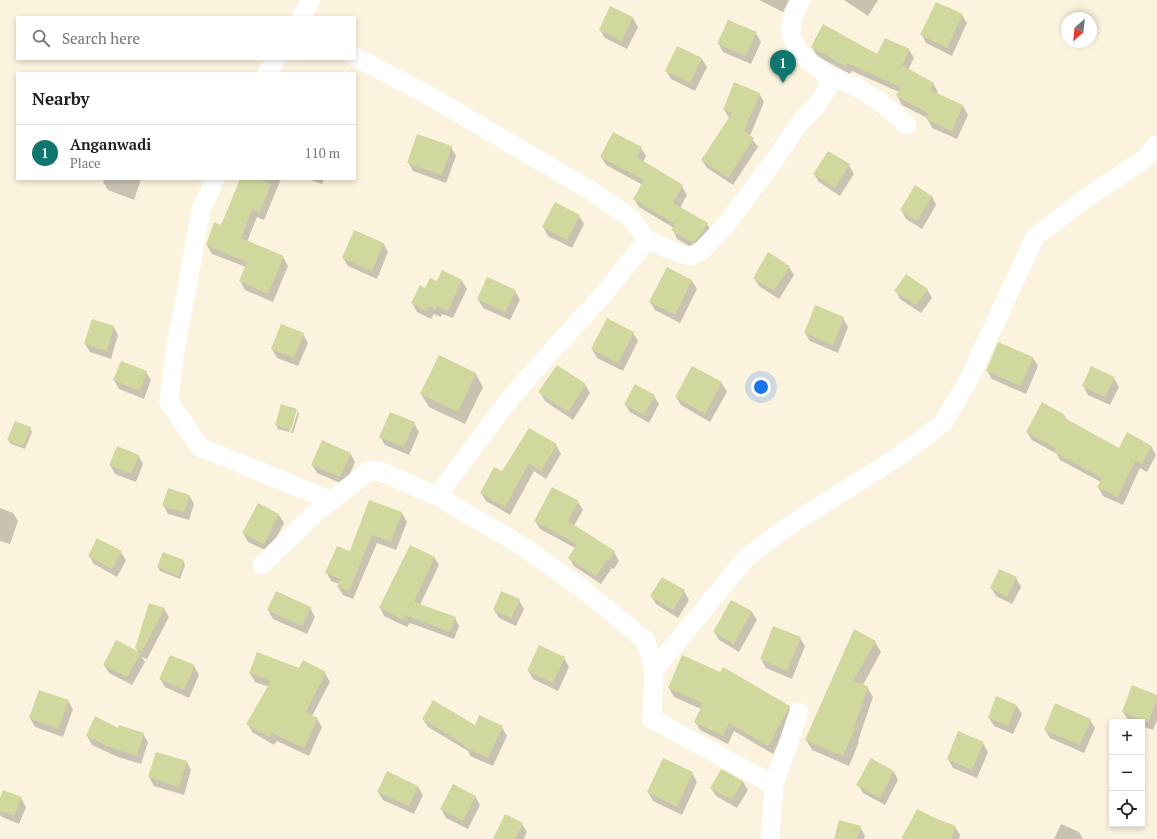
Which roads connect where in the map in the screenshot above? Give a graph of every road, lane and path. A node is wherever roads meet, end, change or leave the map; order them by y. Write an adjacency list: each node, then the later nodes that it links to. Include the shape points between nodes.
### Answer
1 (311, 0): 3 (street)
2 (801, 0): 7 (street, via 790,27 796,49)
3 (303, 16)
4 (356, 58): 11 (street, via 421,91 588,189 631,218)
5 (275, 60): 6 (street)
6 (268, 72)
7 (828, 76): 8 (street, via 853,85); 11 (street, via 827,89 817,105 801,121 725,226 702,250 692,256 681,254)
8 (907, 125)
9 (1157, 146): 15 (street, via 1143,160 1083,200 1035,237 968,381 943,423 898,457 787,527 746,558)
10 (215, 180): 13 (street, via 201,210 174,357 169,402 200,447)
11 (647, 240): 12 (street, via 603,295 505,405)
12 (437, 496): 13 (street, via 380,471 369,471); 15 (street, via 524,547 580,587 646,641)
13 (332, 502): 14 (street, via 314,514)
14 (262, 565)
15 (654, 670): 17 (street, via 652,719)
16 (799, 712): 17 (street)
17 (774, 785): 18 (street)
18 (770, 839)

